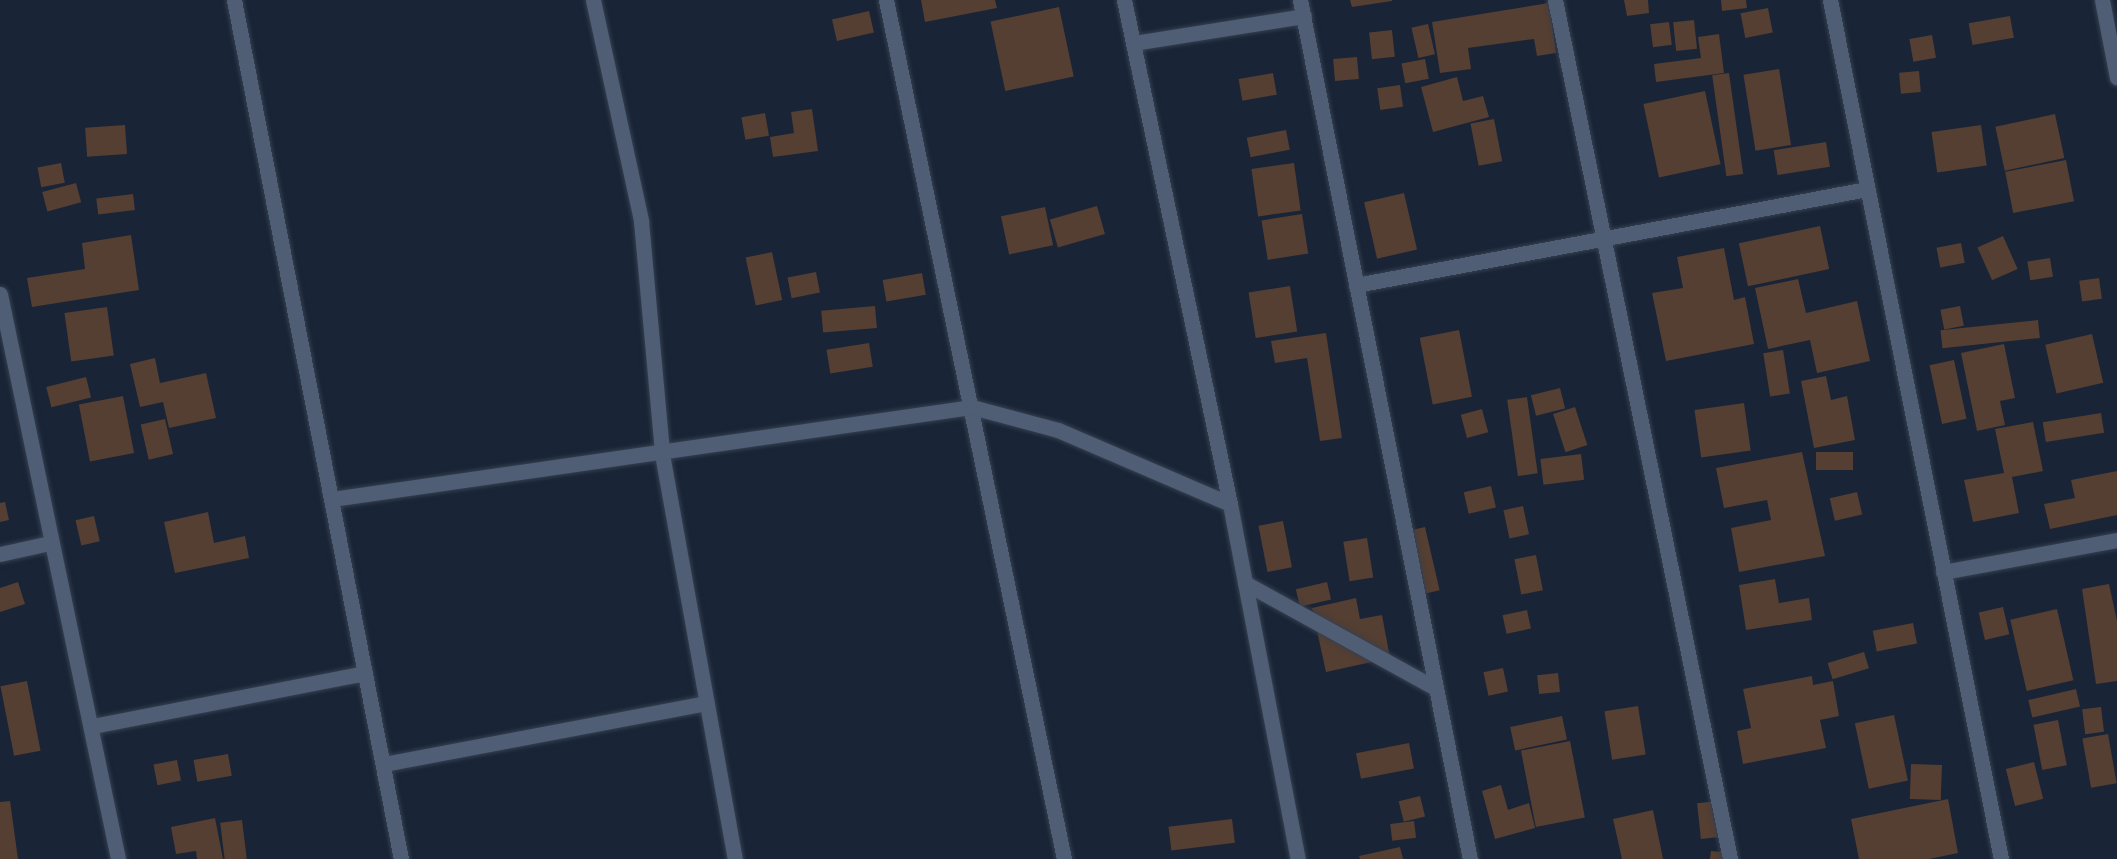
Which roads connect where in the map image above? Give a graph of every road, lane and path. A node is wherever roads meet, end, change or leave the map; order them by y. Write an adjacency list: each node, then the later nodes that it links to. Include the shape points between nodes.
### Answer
1 (234, 0): 18 (street)
2 (593, 0): 17 (street, via 641,221)
3 (886, 0): 16 (street)
4 (1124, 0): 10 (street)
5 (1300, 0): 9 (street)
6 (1555, 0): 13 (street)
7 (1830, 0): 12 (street)
8 (2102, 0): 11 (street)
9 (1304, 16): 10 (street); 14 (street)
10 (1134, 44): 19 (street)
11 (2117, 78)
12 (1868, 189): 13 (street); 23 (street)
13 (1604, 238): 14 (street); 36 (street)
14 (1356, 285): 26 (street)
15 (0, 294): 21 (street)
16 (972, 407): 17 (street); 19 (street, via 1058,430); 33 (street)
17 (662, 454): 18 (street); 27 (street)
18 (332, 499): 25 (street)
19 (1230, 504): 24 (street)
20 (2117, 540): 23 (street)
21 (50, 543): 22 (street); 28 (street)
22 (0, 554)
23 (1944, 572): 37 (street)
24 (1245, 583): 26 (street); 34 (street)
25 (366, 673): 28 (street); 29 (street)
26 (1436, 688): 35 (street)
27 (706, 703): 29 (street); 32 (street)
28 (93, 726): 30 (street)
29 (384, 764): 31 (street)
30 (118, 859)
31 (401, 859)
32 (735, 859)
33 (1064, 859)
34 (1298, 859)
35 (1470, 859)
36 (1730, 859)
37 (2001, 859)

